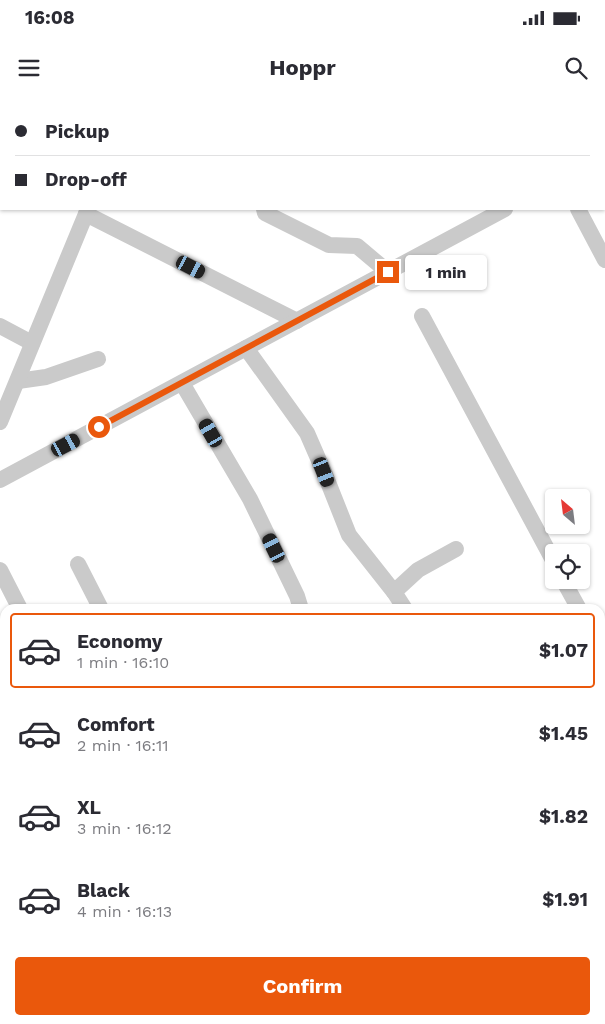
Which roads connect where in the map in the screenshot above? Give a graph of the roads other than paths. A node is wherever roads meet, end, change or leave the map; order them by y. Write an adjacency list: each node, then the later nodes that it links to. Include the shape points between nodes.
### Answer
1 (264, 210): 6 (street, via 329,245 357,246)
2 (503, 210): 6 (street)
3 (579, 210): 5 (street)
4 (87, 211): 8 (street); 10 (street)
5 (605, 260)
6 (388, 272): 8 (street)
7 (422, 316): 17 (street)
8 (297, 321): 11 (street)
9 (0, 326): 10 (street)
10 (32, 343): 13 (street)
11 (246, 348): 14 (street); 22 (street, via 307,434 349,535)
12 (98, 359): 13 (street, via 46,377)
13 (18, 381): 15 (street)
14 (182, 383): 16 (street); 25 (street, via 250,499)
15 (0, 422)
16 (0, 480)
17 (545, 545)
18 (456, 549): 22 (street, via 418,570)
19 (78, 564): 24 (street)
20 (0, 570): 23 (street)
21 (569, 589): 27 (street)
22 (394, 592): 26 (street)
23 (17, 604)
24 (98, 604)
25 (299, 604)
26 (402, 604)
27 (576, 604)

